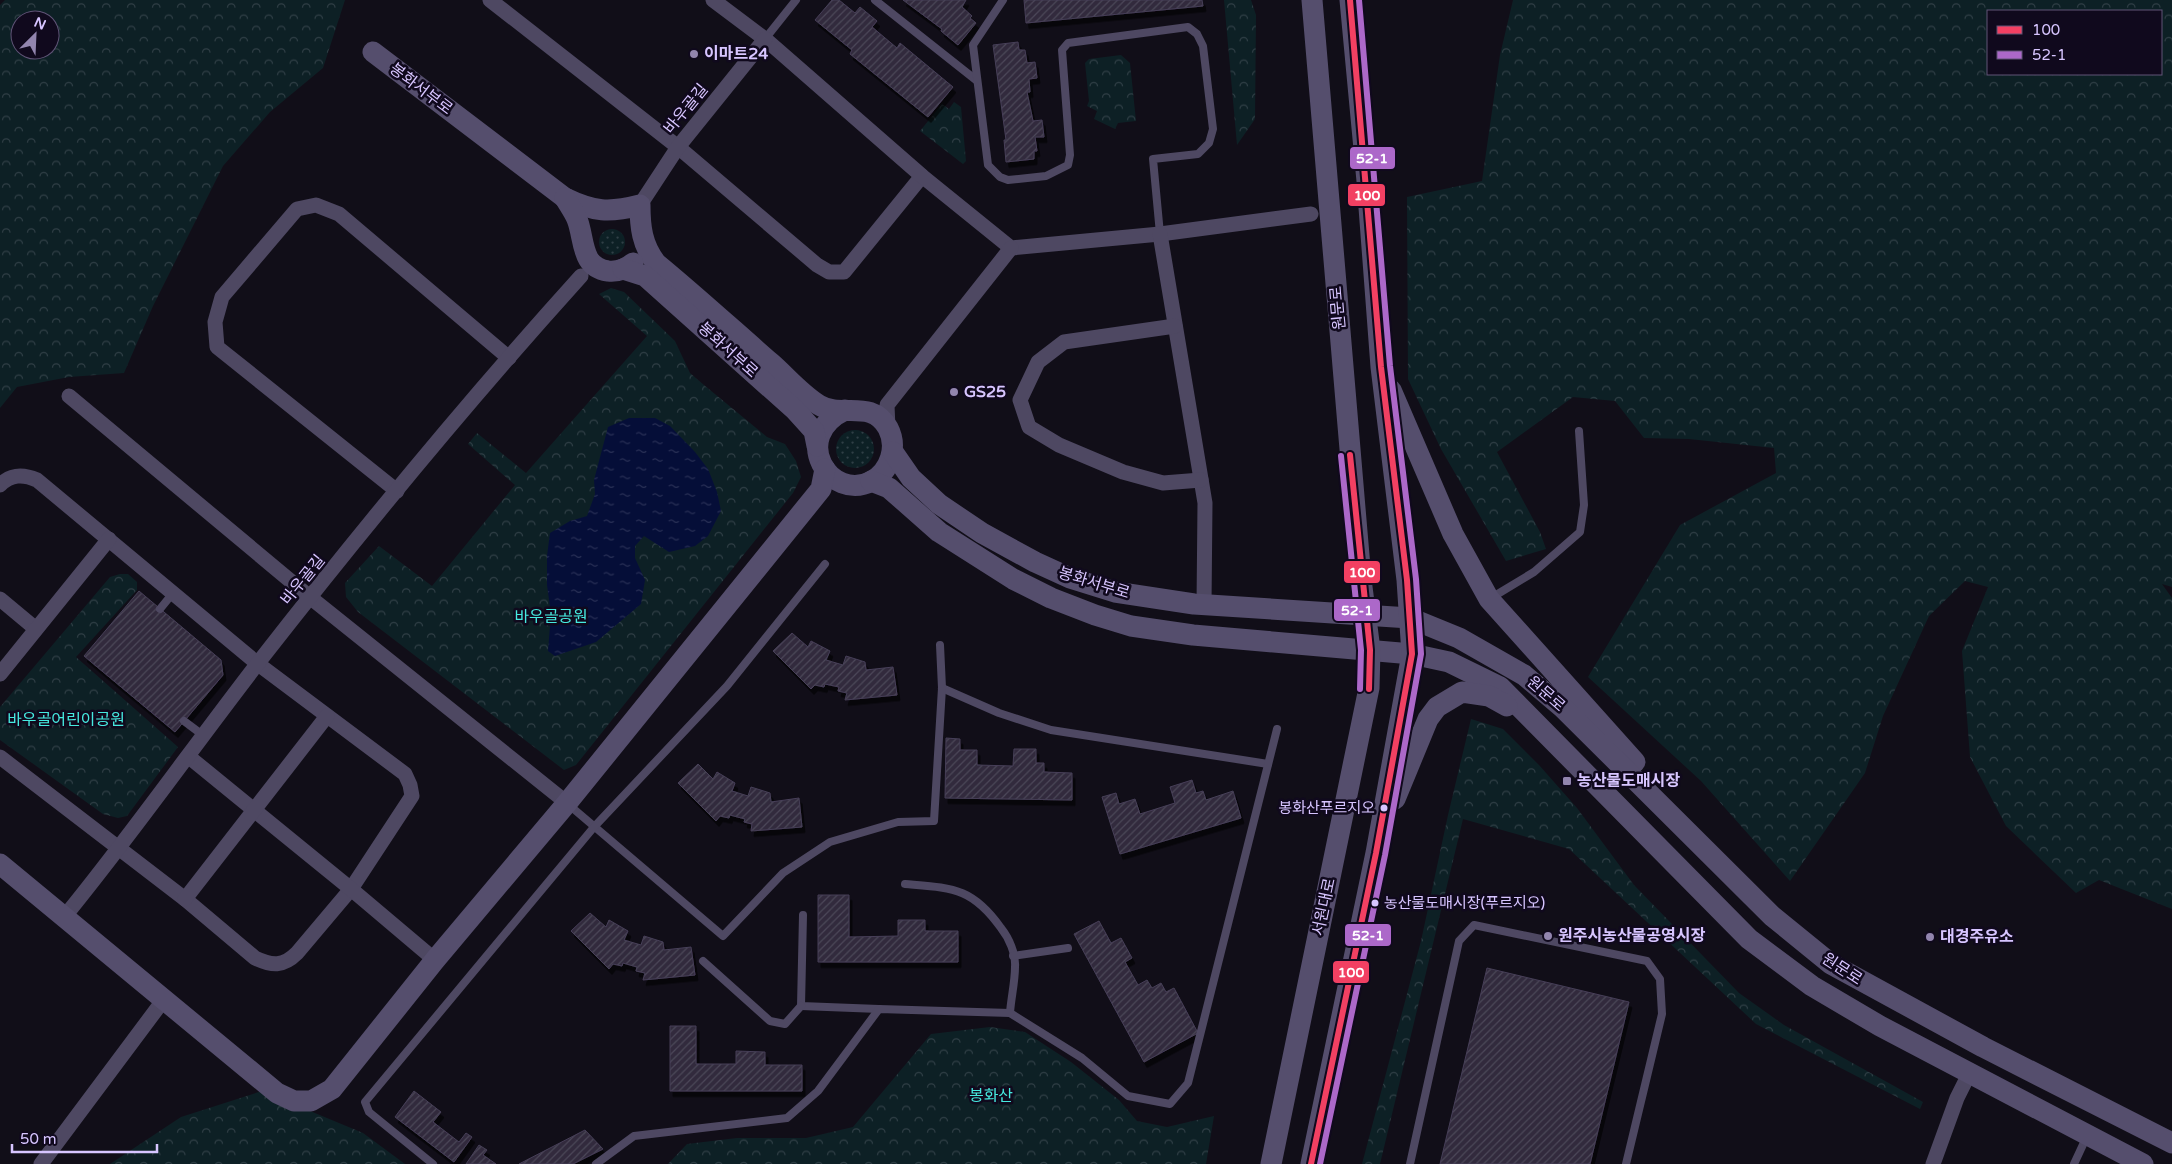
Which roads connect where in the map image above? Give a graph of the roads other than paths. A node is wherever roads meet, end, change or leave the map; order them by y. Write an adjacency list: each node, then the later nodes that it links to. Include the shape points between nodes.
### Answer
1 (490, 0): 11 (street)
2 (714, 0): 8 (street)
3 (796, 0): 8 (lane)
4 (875, 0): 10 (lane)
5 (1003, 0): 10 (lane, via 973,45)
6 (1312, 0): 46 (street, 원문로, via 1360,579)
7 (1350, 0): 25 (street)
8 (765, 40): 11 (street, 바우골길); 12 (street)
9 (373, 52): 13 (street, 봉화서부로)
10 (976, 80): 18 (lane, via 988,165 1000,178 1008,180 1046,176 1068,165 1070,155 1062,50 1068,43 1188,27 1197,34 1203,46 1213,129 1209,143 1198,154 1153,159)
11 (678, 147): 12 (street, via 829,272 844,272); 14 (street, 바우골길)
12 (922, 176): 20 (street)
13 (565, 198): 15 (street, via 585,208); 19 (street, via 577,219)
14 (640, 205): 15 (street); 17 (street)
15 (612, 211): 17 (street, via 626,214 634,220); 19 (street, via 589,221)
16 (1311, 214): 18 (street)
17 (641, 233): 21 (street, via 638,257); 28 (street, via 648,254 656,263 820,406)
18 (1160, 234): 20 (street); 23 (street)
19 (583, 244): 21 (street, via 594,266); 22 (street)
20 (1011, 248): 27 (street)
21 (613, 270): 22 (street); 31 (street, 봉화서부로, via 645,276 795,410 814,431)
22 (581, 276): 24 (street, 바우골길)
23 (1175, 326): 34 (street); 34 (street, via 1064,342 1038,362 1020,400 1029,427 1059,445 1123,472 1163,483)
24 (509, 358): 37 (street, 바우골길); 37 (street, via 339,214 316,205 297,209 222,297 215,322 217,347)
25 (1382, 367): 43 (street, via 1453,534); 47 (street)
26 (69, 396): 41 (street)
27 (887, 405): 28 (street); 29 (street)
28 (851, 410): 29 (street, via 874,415); 31 (street, via 834,416 825,424)
29 (888, 428): 32 (street)
30 (1579, 431): 43 (lane, via 1584,505 1580,532 1534,572)
31 (817, 446): 33 (street)
32 (893, 452): 35 (street, via 889,464); 44 (street, 봉화서부로, via 911,478 939,504 982,533 1035,562 1070,578 1116,592)
33 (823, 479): 35 (street, via 858,485); 63 (street)
34 (1201, 480): 44 (street)
35 (871, 481): 50 (street, 봉화서부로, via 890,488 939,532 1013,579 1095,615 1131,626 1193,635)
36 (0, 486): 38 (street, via 6,479 17,476 37,480)
37 (397, 491): 41 (street, 바우골길)
38 (109, 540): 40 (street); 48 (street)
39 (825, 564): 65 (lane, via 727,686)
40 (173, 593): 45 (lane); 52 (street)
41 (311, 598): 52 (street, 바우골길); 63 (street)
42 (0, 599): 48 (street)
43 (1490, 599): 74 (street)
44 (1204, 605): 46 (street, 봉화서부로)
45 (160, 609)
46 (1366, 617): 47 (street, 봉화서부로); 50 (street, 원문로)
47 (1410, 618): 51 (street); 74 (street, 원문로, via 1459,638 1524,675 1563,708)
48 (36, 629): 53 (street)
49 (940, 645): 54 (lane)
50 (1370, 650): 51 (street, 봉화서부로); 90 (street, 서원대로, via 1369,688)
51 (1412, 654): 57 (street, 원문로, via 1449,662 1500,687); 66 (street)
52 (258, 664): 55 (street); 59 (street, 바우골길)
53 (0, 674)
54 (942, 688): 62 (lane, via 999,713 1051,730); 65 (lane, via 934,821 898,822 830,842 783,873 722,936)
55 (327, 716): 64 (street); 70 (street, via 405,774 412,796)
56 (184, 721): 59 (lane)
57 (1539, 726): 66 (street, via 1490,696 1462,692 1437,707 1428,719); 84 (street, 원문로, via 1749,939 1812,986 1880,1026)
58 (1277, 729): 62 (lane)
59 (204, 736): 61 (street, 바우골길)
60 (0, 757): 67 (street)
61 (188, 757): 64 (street); 67 (street, 바우골길)
62 (1268, 764): 82 (lane, via 1188,1083 1170,1104 1128,1096 1082,1058)
63 (567, 804): 65 (lane); 77 (street)
64 (254, 809): 70 (street); 71 (street)
65 (594, 827): 88 (lane, via 365,1102 369,1112)
66 (1379, 837): 91 (street)
67 (119, 850): 71 (street); 73 (street, 바우골길)
68 (0, 864): 73 (street)
69 (905, 884): 76 (lane, via 943,887 966,893 987,908 1008,937)
70 (351, 889): 71 (street, via 297,953 278,965 268,965 255,958); 77 (street)
71 (185, 899)
72 (803, 915): 80 (lane)
73 (65, 916): 79 (street)
74 (1772, 916): 83 (street, 원문로, via 1831,964)
75 (1068, 948): 76 (lane)
76 (1013, 956): 82 (lane, via 1016,965)
77 (435, 960): 79 (street, via 332,1089 311,1101 294,1101 277,1093)
78 (703, 961): 80 (lane, via 770,1021 785,1024)
79 (165, 998): 87 (street)
80 (801, 1006): 81 (lane)
81 (880, 1009): 82 (lane); 89 (lane, via 818,1091 787,1118 634,1136)
82 (1010, 1013)
83 (1983, 1047): 84 (street); 86 (street, 원문로)
84 (1970, 1072): 85 (street, 원문로); 94 (street)
85 (2087, 1136): 95 (lane); 96 (street, 원문로)
86 (2172, 1143)
87 (41, 1164)
88 (433, 1164)
89 (596, 1164)
90 (1271, 1164)
91 (1312, 1164)
92 (1410, 1164): 93 (lane, via 1459,941 1474,925 1647,961 1660,979 1662,1014)
93 (1626, 1164)
94 (1933, 1164)
95 (2074, 1164)
96 (2143, 1164)

